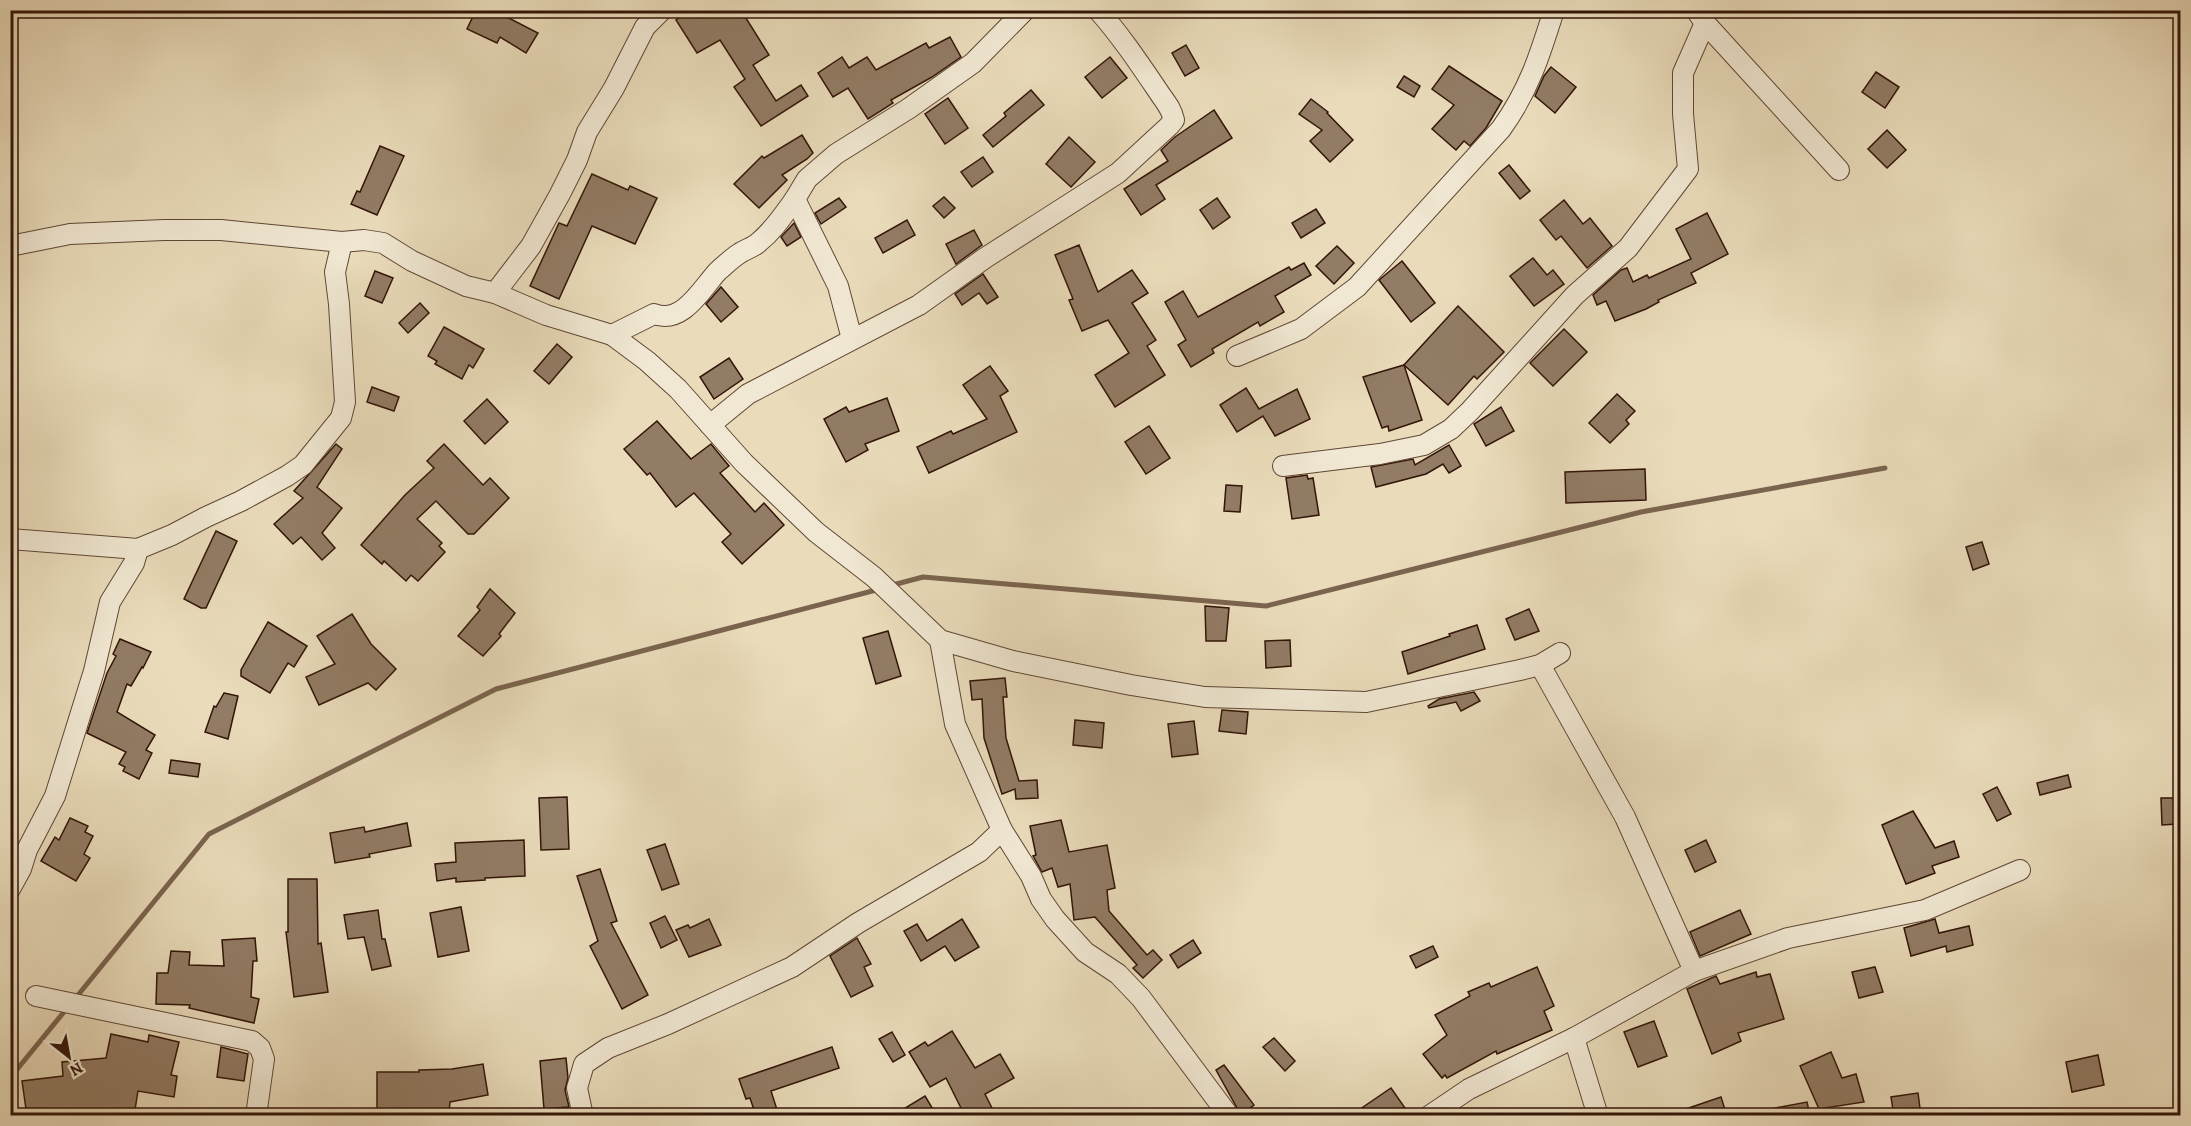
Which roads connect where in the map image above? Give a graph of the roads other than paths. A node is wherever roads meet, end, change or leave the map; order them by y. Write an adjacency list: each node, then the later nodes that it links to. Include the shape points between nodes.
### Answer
1 (662, 10): 10 (street, via 645,27 531,246)
2 (1025, 10): 7 (street, via 973,63 836,154 807,179)
3 (1098, 10): 12 (street, via 1128,45 1171,108 1174,120 1118,173 919,305)
4 (1554, 10): 13 (street, via 1530,79 1501,129 1357,287 1301,329)
5 (1700, 17): 6 (street); 15 (street, via 1683,73 1688,169 1628,248 1575,295 1451,429 1424,445)
6 (1839, 170)
7 (795, 199): 11 (street, via 774,227 717,273 694,301 670,316 654,314); 12 (street, via 838,286)
8 (342, 242): 9 (street, via 221,230 164,230 70,234); 10 (street, via 383,243 466,286); 17 (street, via 335,272 345,388 341,418 303,465 286,476 172,536)
9 (10, 246)
10 (495, 293): 11 (street, via 546,315)
11 (612, 335): 14 (street, via 662,375)
12 (852, 339): 14 (street, via 748,394)
13 (1237, 356)
14 (710, 425): 18 (street, via 798,516 874,577)
15 (1283, 466)
16 (10, 539): 17 (street)
17 (138, 549): 23 (street, via 134,563 110,602 94,671 55,796)
18 (940, 640): 20 (street, via 1013,661 1204,696 1366,702); 21 (street, via 956,724)
19 (1560, 653): 20 (street)
20 (1540, 665): 24 (street, via 1625,817)
21 (1002, 830): 28 (street, via 979,852 792,967 608,1048 584,1064 577,1088); 29 (street, via 1055,920 1084,951 1118,974 1141,998)
22 (2020, 870): 24 (street, via 1925,910 1788,938)
23 (10, 889)
24 (1694, 971): 26 (street)
25 (36, 996): 27 (street, via 252,1041 264,1059)
26 (1574, 1038): 30 (street, via 1469,1089); 31 (street)
27 (256, 1116)
28 (583, 1116)
29 (1229, 1116)
30 (1430, 1116)
31 (1598, 1116)

